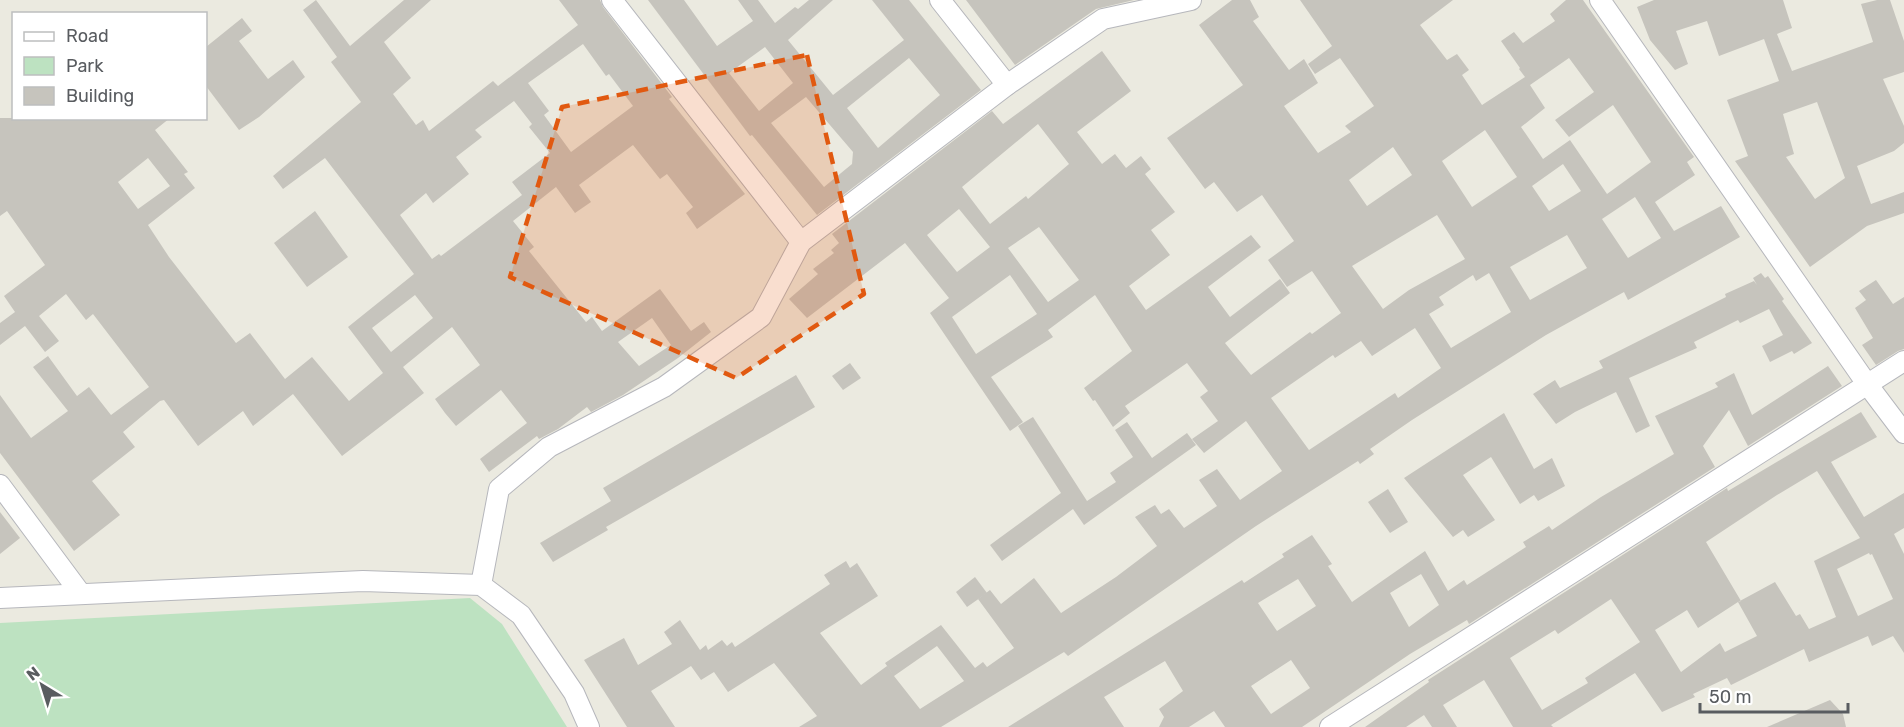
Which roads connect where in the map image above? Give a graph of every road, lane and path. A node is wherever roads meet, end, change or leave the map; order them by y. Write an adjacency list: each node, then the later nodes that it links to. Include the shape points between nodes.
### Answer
1 (612, 0): 6 (street)
2 (940, 0): 5 (street)
3 (1191, 0): 5 (street, via 1103,20)
4 (1600, 0): 8 (street)
5 (1007, 85): 6 (street)
6 (801, 242): 11 (street, via 761,317 664,387 549,447 499,489)
7 (1904, 361): 8 (street)
8 (1868, 384): 9 (street); 15 (street)
9 (1904, 433)
10 (0, 485): 12 (street)
11 (481, 585): 12 (street, via 363,581); 14 (street, via 521,615 574,693)
12 (81, 594): 13 (street)
13 (0, 598)
14 (589, 727)
15 (1330, 727)

